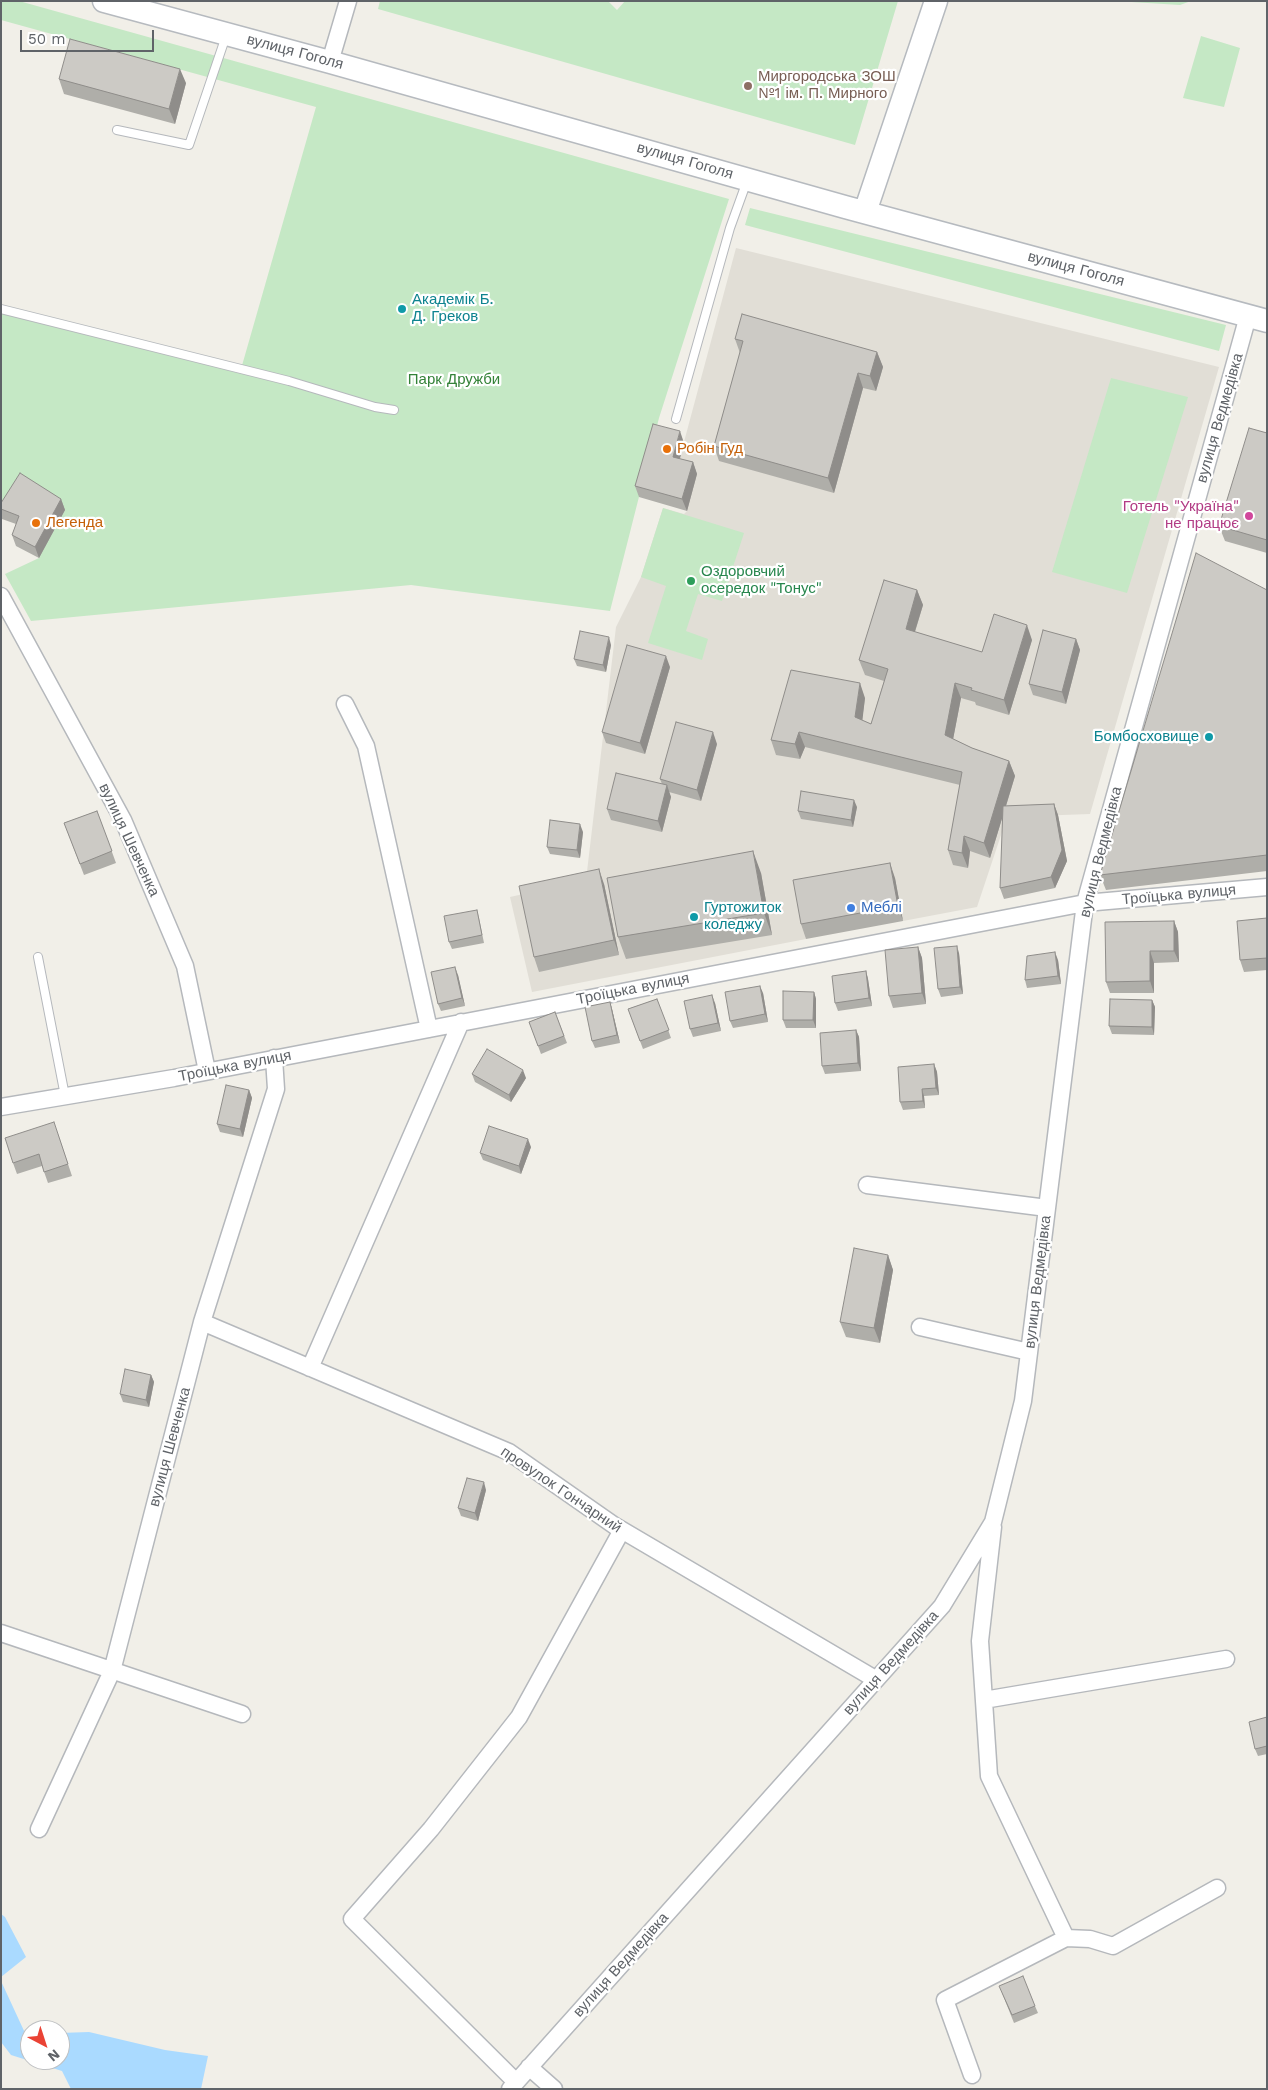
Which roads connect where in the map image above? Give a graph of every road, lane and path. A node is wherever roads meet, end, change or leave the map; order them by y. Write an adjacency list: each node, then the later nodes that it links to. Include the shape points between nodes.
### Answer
1 (104, 1): 4 (street, вулиця Гоголя)
2 (348, 1): 5 (street)
3 (936, 1): 8 (street)
4 (226, 34): 5 (street, вулиця Гоголя); 6 (lane, via 189,145)
5 (330, 62): 7 (street, вулиця Гоголя)
6 (117, 130)
7 (748, 179): 8 (street, вулиця Гоголя); 12 (lane, via 730,228)
8 (865, 212): 10 (street, вулиця Гоголя)
9 (1, 309): 11 (lane)
10 (1258, 318): 16 (street, вулиця Ведмедівка)
11 (394, 410)
12 (676, 420)
13 (1, 596): 21 (street, вулиця Шевченка, via 123,820 185,966)
14 (345, 704): 19 (street, via 366,746)
15 (1267, 887): 16 (street, Троїцька вулиця)
16 (1085, 903): 18 (street, Троїцька вулиця); 25 (street, вулиця Ведмедівка)
17 (38, 956): 22 (lane)
18 (461, 1022): 19 (street, Троїцька вулиця); 29 (street)
19 (429, 1028): 20 (street, Троїцька вулиця)
20 (274, 1058): 21 (street, Троїцька вулиця); 26 (street, вулиця Шевченка, via 276,1089)
21 (207, 1071): 22 (street, Троїцька вулиця)
22 (65, 1096): 23 (street, Троїцька вулиця)
23 (1, 1107)
24 (867, 1186): 25 (street)
25 (1047, 1208): 28 (street, вулиця Ведмедівка)
26 (202, 1322): 29 (street, провулок Гончарний); 34 (street, вулиця Шевченка)
27 (920, 1327): 28 (street)
28 (1029, 1352): 30 (street, вулиця Ведмедівка, via 1023,1401)
29 (310, 1368): 31 (street, провулок Гончарний, via 509,1452)
30 (994, 1522): 35 (street, вулиця Ведмедівка, via 942,1606); 36 (street, via 980,1641)
31 (622, 1530): 35 (street, провулок Гончарний); 43 (street, via 518,1717 431,1829 352,1920)
32 (1, 1633): 34 (street)
33 (1226, 1659): 36 (street)
34 (112, 1672): 37 (street); 38 (street, вулиця Шевченка)
35 (876, 1679): 41 (street, вулиця Ведмедівка)
36 (984, 1700): 40 (street, via 989,1776)
37 (242, 1714)
38 (40, 1829)
39 (1217, 1888): 40 (street, via 1113,1946 1090,1939)
40 (1066, 1938): 42 (street, via 945,2000)
41 (530, 2067): 43 (street, вулиця Ведмедівка); 44 (street)
42 (972, 2075)
43 (513, 2086)
44 (554, 2089)

